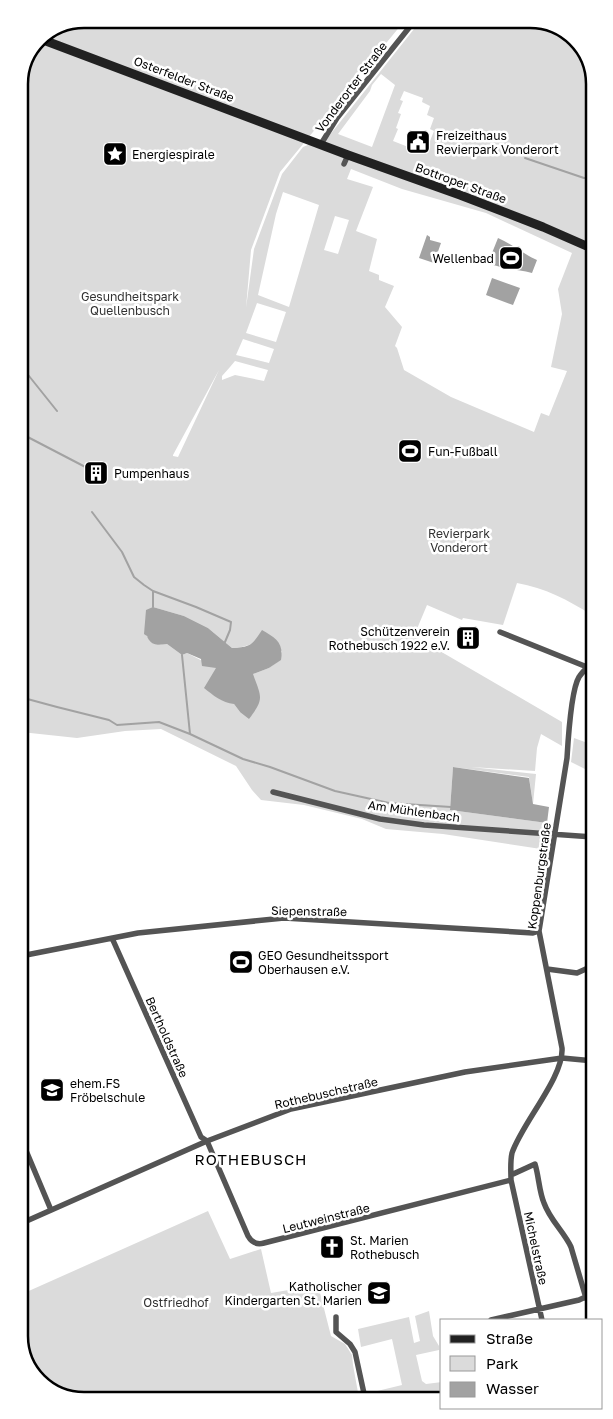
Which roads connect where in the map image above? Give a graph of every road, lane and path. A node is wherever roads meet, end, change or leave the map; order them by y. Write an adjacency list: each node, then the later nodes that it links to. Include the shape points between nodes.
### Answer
1 (409, 28): 3 (street, Vonderorter Straße, via 337,118)
2 (47, 41): 3 (main road, Osterfelder Straße)
3 (321, 144): 4 (main road, Bottroper Straße)
4 (348, 155): 5 (street); 6 (main road, Bottroper Straße, via 460,195)
5 (344, 164)
6 (586, 246)
7 (500, 632): 8 (street)
8 (586, 664)
9 (586, 671): 11 (street, Koppenburgstraße, via 579,677 575,689)
10 (273, 792): 11 (street, Am Mühlenbach, via 380,819)
11 (554, 835): 12 (street, Am Mühlenbach); 13 (street, Koppenburgstraße)
12 (586, 837)
13 (539, 931): 14 (street, Siepenstraße, via 284,918); 16 (street, Koppenburgstraße)
14 (112, 938): 15 (street, Siepenstraße); 20 (street, Bertholdstraße, via 201,1137)
15 (28, 955)
16 (547, 969): 17 (street, via 577,973); 18 (street, Koppenburgstraße)
17 (586, 969)
18 (562, 1058): 19 (street, Rothebuschstraße); 20 (street, Rothebuschstraße, via 452,1074 291,1109); 22 (street, Koppenburgstraße, via 518,1140 512,1157)
19 (586, 1060)
20 (207, 1141): 22 (street, Leutweinstraße, via 248,1236 257,1244 344,1224); 23 (street, Rothebuschstraße)
21 (28, 1155): 23 (street)
22 (511, 1178): 25 (street, via 535,1164 543,1202 568,1240); 26 (street, Michelstraße)
23 (51, 1210): 24 (street, Rothebuschstraße)
24 (28, 1220)
25 (586, 1298): 26 (street)
26 (540, 1310): 28 (street); 29 (street, Michelstraße)
27 (336, 1317): 30 (street, via 336,1332 355,1352)
28 (496, 1319)
29 (542, 1319)
30 (364, 1392)

